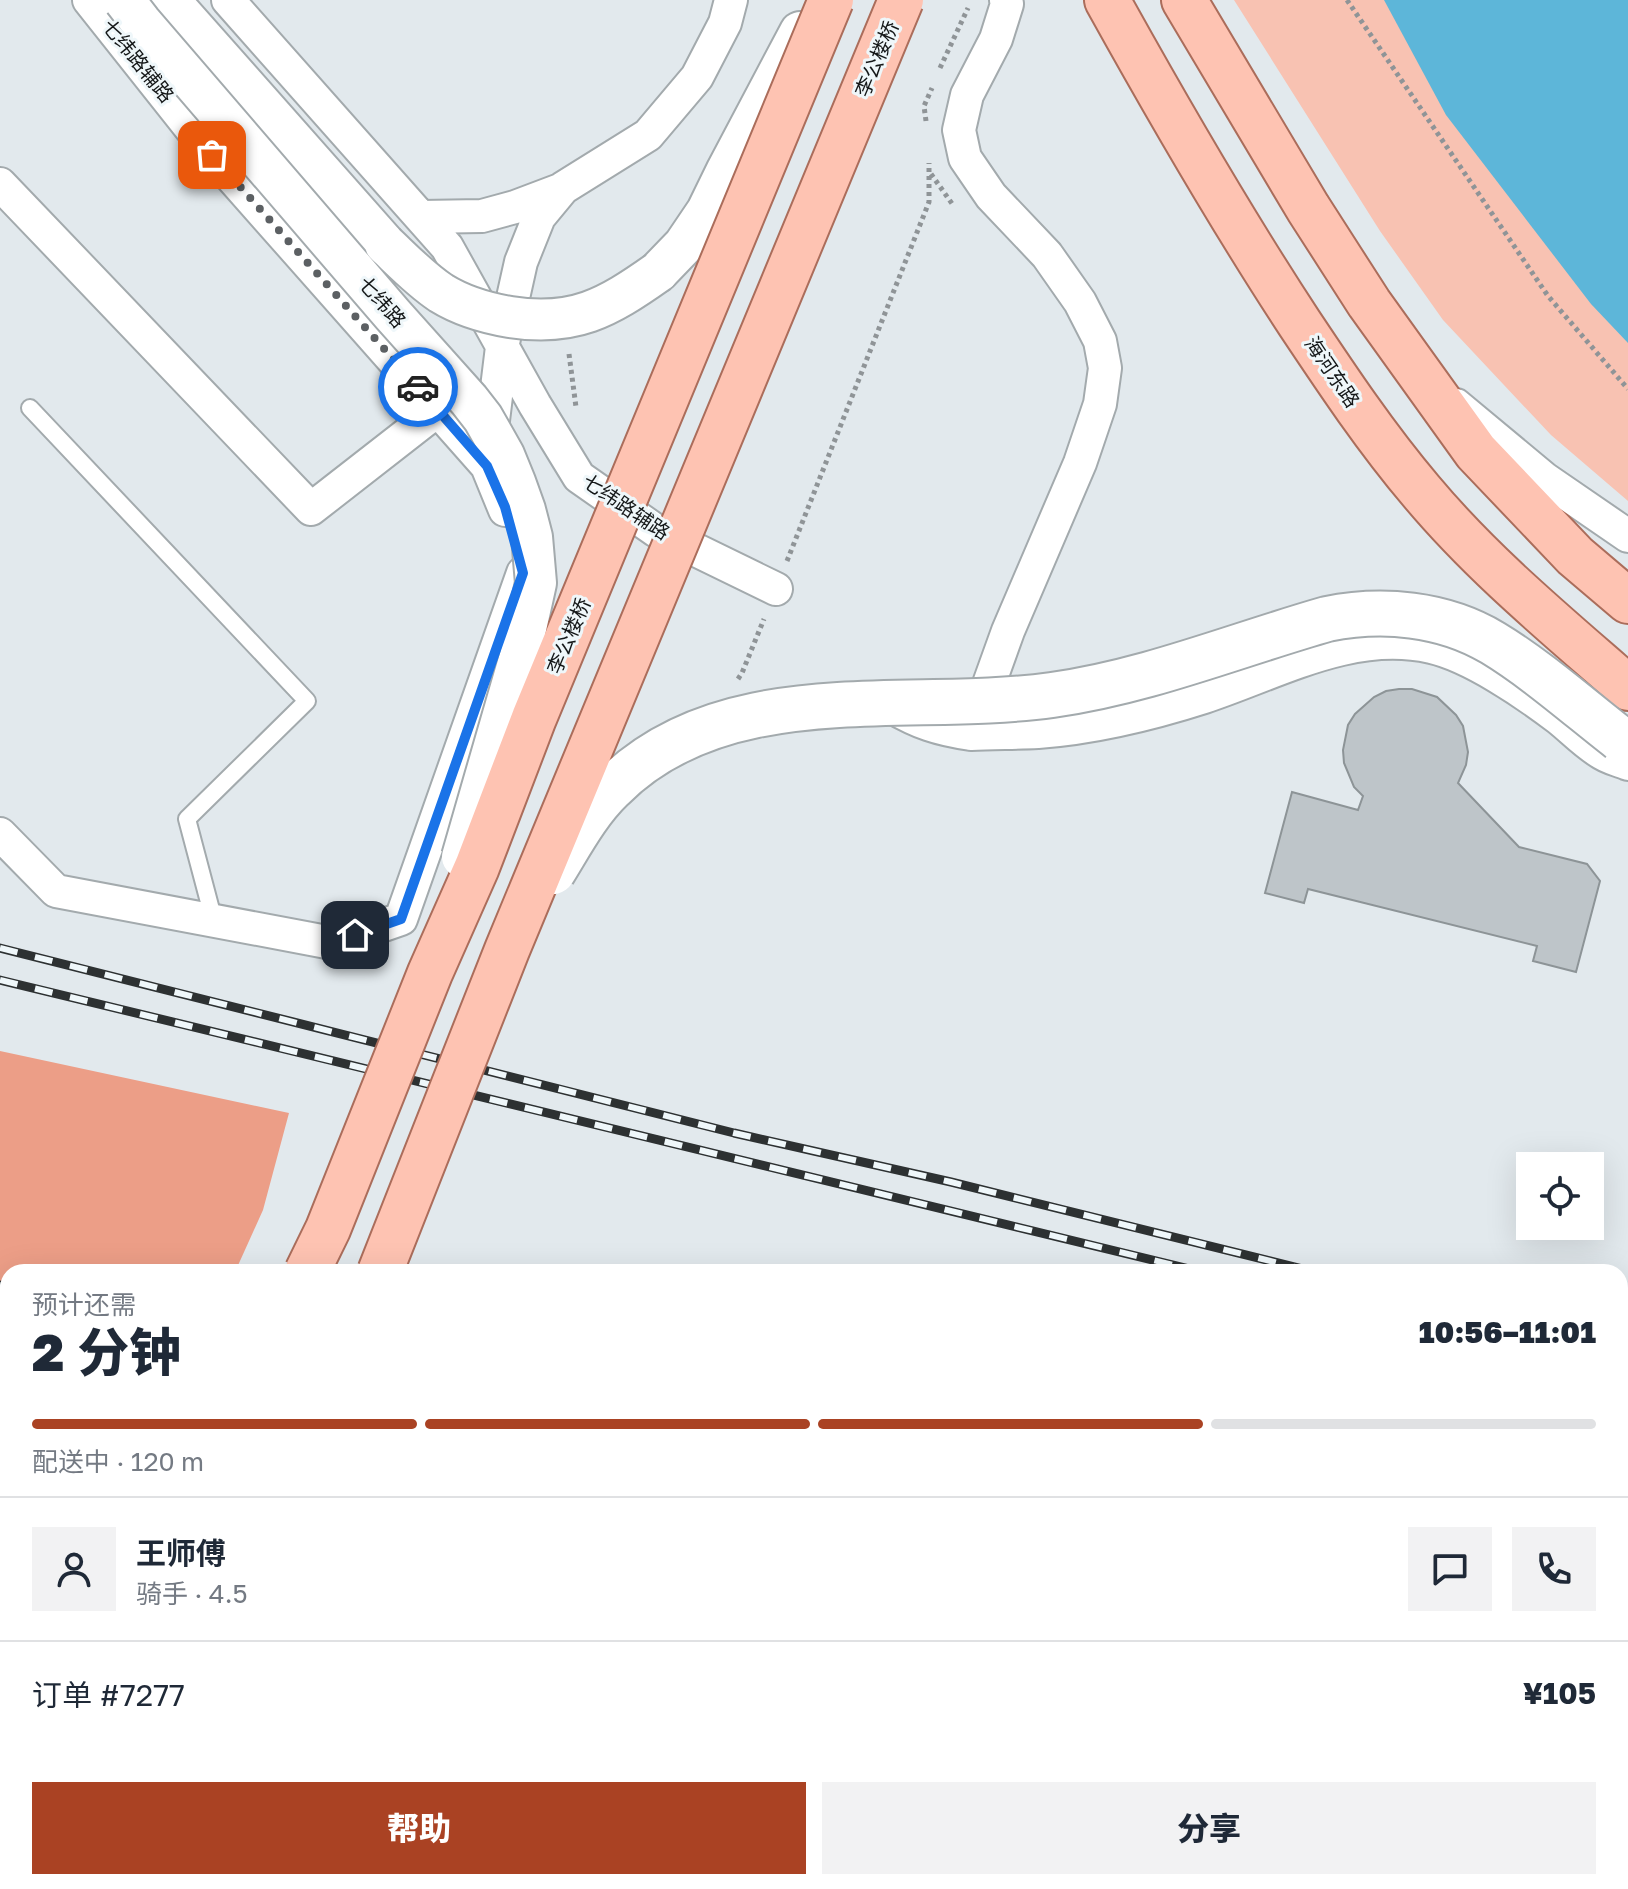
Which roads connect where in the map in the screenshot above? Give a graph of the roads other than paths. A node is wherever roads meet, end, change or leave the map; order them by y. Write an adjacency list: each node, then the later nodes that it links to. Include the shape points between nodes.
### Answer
1 (89, 0): 18 (street, 七纬路辅路, via 212,155)
2 (124, 0): 32 (street, 七纬路, bridge, via 469,400 504,455 525,510 536,565 532,605)
3 (169, 0): 6 (street, bridge, via 421,278 469,306 530,320 555,320 622,298 684,245 707,211)
4 (228, 0): 14 (street, 七纬路辅路)
5 (731, 0): 13 (street, via 697,77 648,135)
6 (816, 0)
7 (831, 0): 32 (main road, 李公楼桥, bridge)
8 (901, 0): 31 (main road, 李公楼桥, bridge)
9 (1006, 0): 27 (street, via 996,39 967,95 959,130 965,158 1080,302 1100,341 1105,368 1100,404 1080,463 1008,631)
10 (1107, 0): 25 (main road, 海河东路, via 1250,248 1390,453 1463,537)
11 (1184, 0): 16 (main road, via 1308,208)
12 (0, 184): 18 (street, via 311,509)
13 (563, 188): 14 (street, via 482,216); 15 (street, via 539,217 521,262)
14 (421, 217): 15 (street, 七纬路辅路, via 447,247)
15 (502, 347): 19 (street); 22 (street, 七纬路辅路, via 579,477 655,530)
16 (1417, 372): 20 (street, via 1545,479); 23 (main road, via 1476,452 1524,505)
17 (30, 408): 30 (lane, via 307,701 187,819)
18 (438, 410): 19 (street, 七纬路辅路)
19 (487, 466): 21 (street, 七纬路辅路)
20 (1628, 536)
21 (523, 573): 24 (street, 七纬路辅路); 30 (street, via 401,919 332,943)
22 (776, 589)
23 (1628, 601)
24 (534, 676)
25 (1628, 688)
26 (887, 704): 27 (street, via 918,721)
27 (971, 734): 28 (street, via 1098,724 1204,697 1355,645 1394,643 1432,647 1487,670 1601,753)
28 (1624, 751): 31 (main road, bridge, via 1491,642 1441,622 1387,613 1327,619 1084,690 1008,700 846,704 740,718 681,739 611,788 590,812)
29 (0, 834): 30 (street, via 56,891)
30 (214, 921)
31 (507, 950): 34 (main road, 李公楼桥, bridge)
32 (430, 973): 33 (main road, 李公楼桥, bridge)
33 (311, 1264)
34 (383, 1264)

